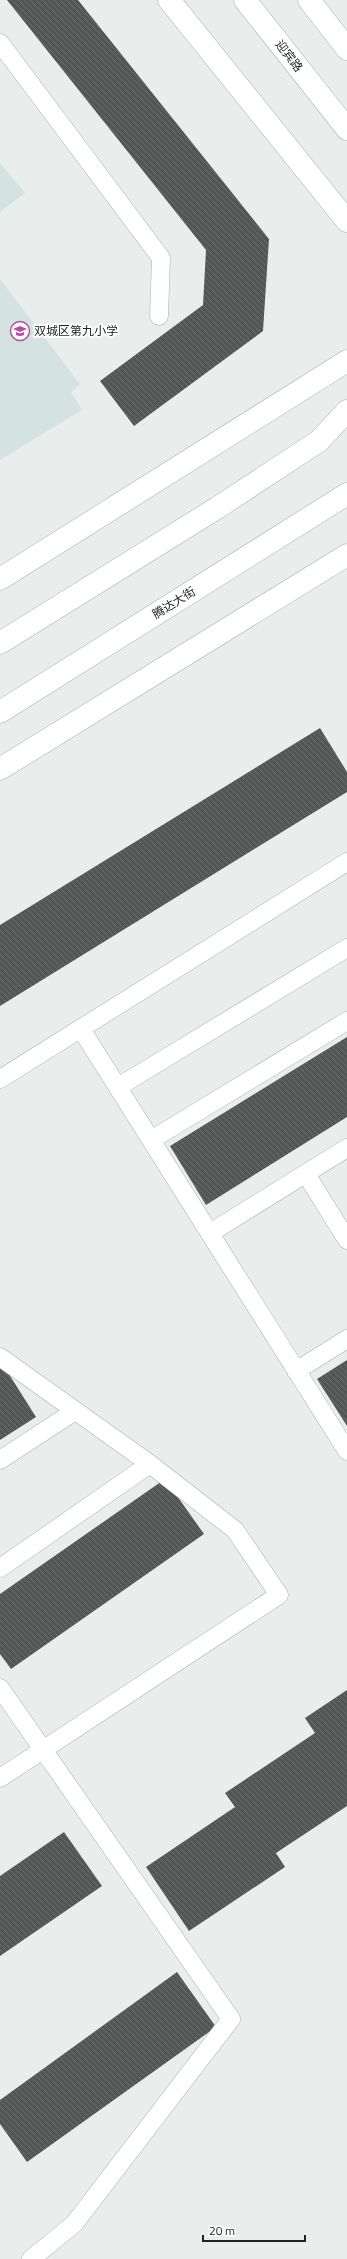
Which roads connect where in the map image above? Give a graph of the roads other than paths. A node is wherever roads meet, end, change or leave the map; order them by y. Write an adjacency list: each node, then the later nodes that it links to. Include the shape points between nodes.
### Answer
1 (169, 0): 7 (street)
2 (245, 0): 6 (street, 迎宾路)
3 (309, 0): 5 (street)
4 (0, 43): 8 (lane, via 161,258)
5 (347, 49)
6 (347, 129)
7 (347, 221)
8 (159, 316)
9 (347, 361): 13 (street)
10 (347, 411): 14 (street, via 318,441 217,508)
11 (347, 494): 15 (street, 腾达大街)
12 (347, 554): 16 (street)
13 (0, 579)
14 (0, 643)
15 (0, 712)
16 (0, 769)
17 (347, 862): 20 (lane)
18 (347, 948): 22 (lane)
19 (347, 1021): 23 (lane)
20 (81, 1029): 21 (lane); 22 (lane)
21 (0, 1079)
22 (118, 1087): 23 (lane)
23 (151, 1140): 26 (lane)
24 (347, 1148): 25 (lane)
25 (306, 1174): 26 (lane); 27 (lane)
26 (210, 1233): 30 (lane)
27 (347, 1240)
28 (347, 1339): 30 (lane)
29 (0, 1357): 31 (lane)
30 (296, 1371): 32 (lane)
31 (75, 1411): 33 (lane); 34 (lane)
32 (347, 1451)
33 (0, 1460)
34 (150, 1464): 35 (lane); 37 (lane, via 235,1530 279,1595)
35 (0, 1568)
36 (0, 1688): 37 (lane)
37 (44, 1751): 38 (lane); 39 (lane, via 231,2019 74,2224)
38 (0, 1778)
39 (31, 2259)

